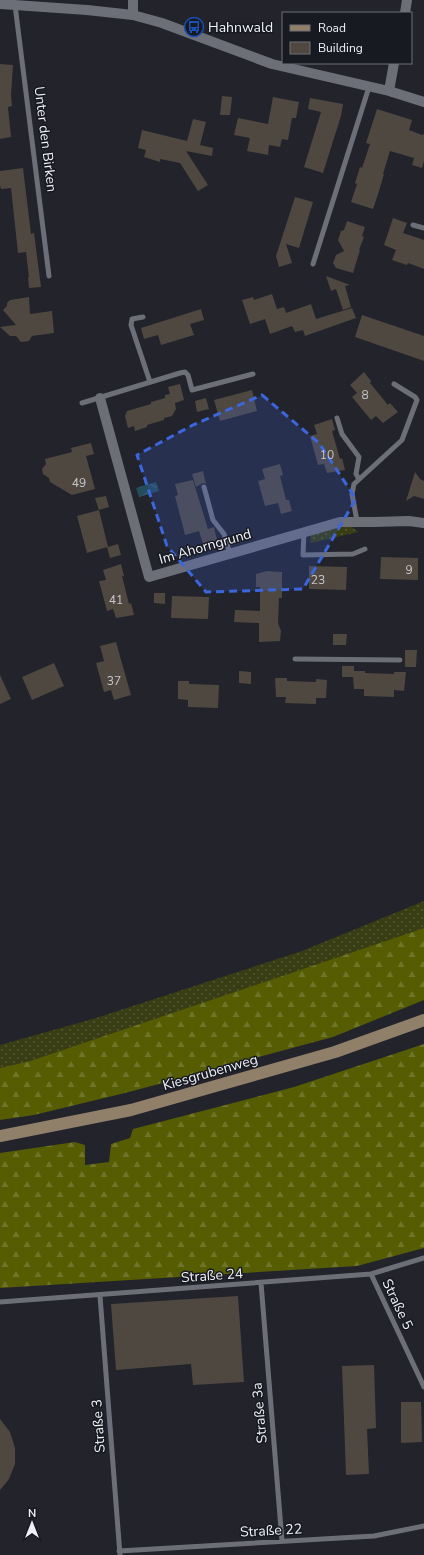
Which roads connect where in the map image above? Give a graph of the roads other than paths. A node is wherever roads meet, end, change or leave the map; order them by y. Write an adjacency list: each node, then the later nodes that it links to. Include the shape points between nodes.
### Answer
1 (133, 0): 6 (street)
2 (407, 0): 5 (street)
3 (0, 4): 4 (street)
4 (16, 6): 6 (street); 14 (lane, Unter den Birken)
5 (405, 12)
6 (133, 15): 8 (street, via 162,23 272,64)
7 (394, 64): 9 (street)
8 (369, 87): 9 (street); 13 (lane)
9 (389, 91): 10 (street)
10 (424, 102)
11 (413, 225): 12 (lane)
12 (424, 228)
13 (313, 264)
14 (50, 276)
15 (143, 316): 17 (lane, via 132,319 131,325)
16 (253, 374): 17 (lane, via 192,390 185,372)
17 (150, 382): 19 (lane)
18 (394, 384): 22 (lane, via 417,400 406,433 402,440)
19 (100, 398): 20 (lane); 28 (street, Im Ahorngrund, via 149,578)
20 (82, 404)
21 (337, 418): 22 (lane, via 342,434 359,457 356,474)
22 (359, 479): 24 (lane, via 352,489)
23 (204, 487): 28 (lane, via 213,520 224,534)
24 (357, 521): 25 (street, Im Ahorngrund); 26 (street, Im Ahorngrund, via 340,522)
25 (424, 523)
26 (304, 532): 27 (lane, via 303,555 354,554); 28 (street, Im Ahorngrund)
27 (365, 549)
28 (230, 554)
29 (295, 659): 30 (lane)
30 (400, 660)
31 (424, 1020): 32 (main road, Kiesgrubenweg, via 335,1052 131,1110)
32 (0, 1136)
33 (424, 1258): 34 (lane, Straße 24)
34 (371, 1274): 35 (lane, Straße 24); 38 (lane, Straße 5)
35 (261, 1283): 36 (lane, Straße 24); 40 (lane, Straße 3a)
36 (100, 1296): 37 (lane, Straße 24); 41 (lane, Straße 3)
37 (0, 1302)
38 (424, 1387)
39 (424, 1526): 40 (lane, Straße 22, via 374,1536)
40 (282, 1541): 41 (lane, Straße 22)
41 (120, 1553)

